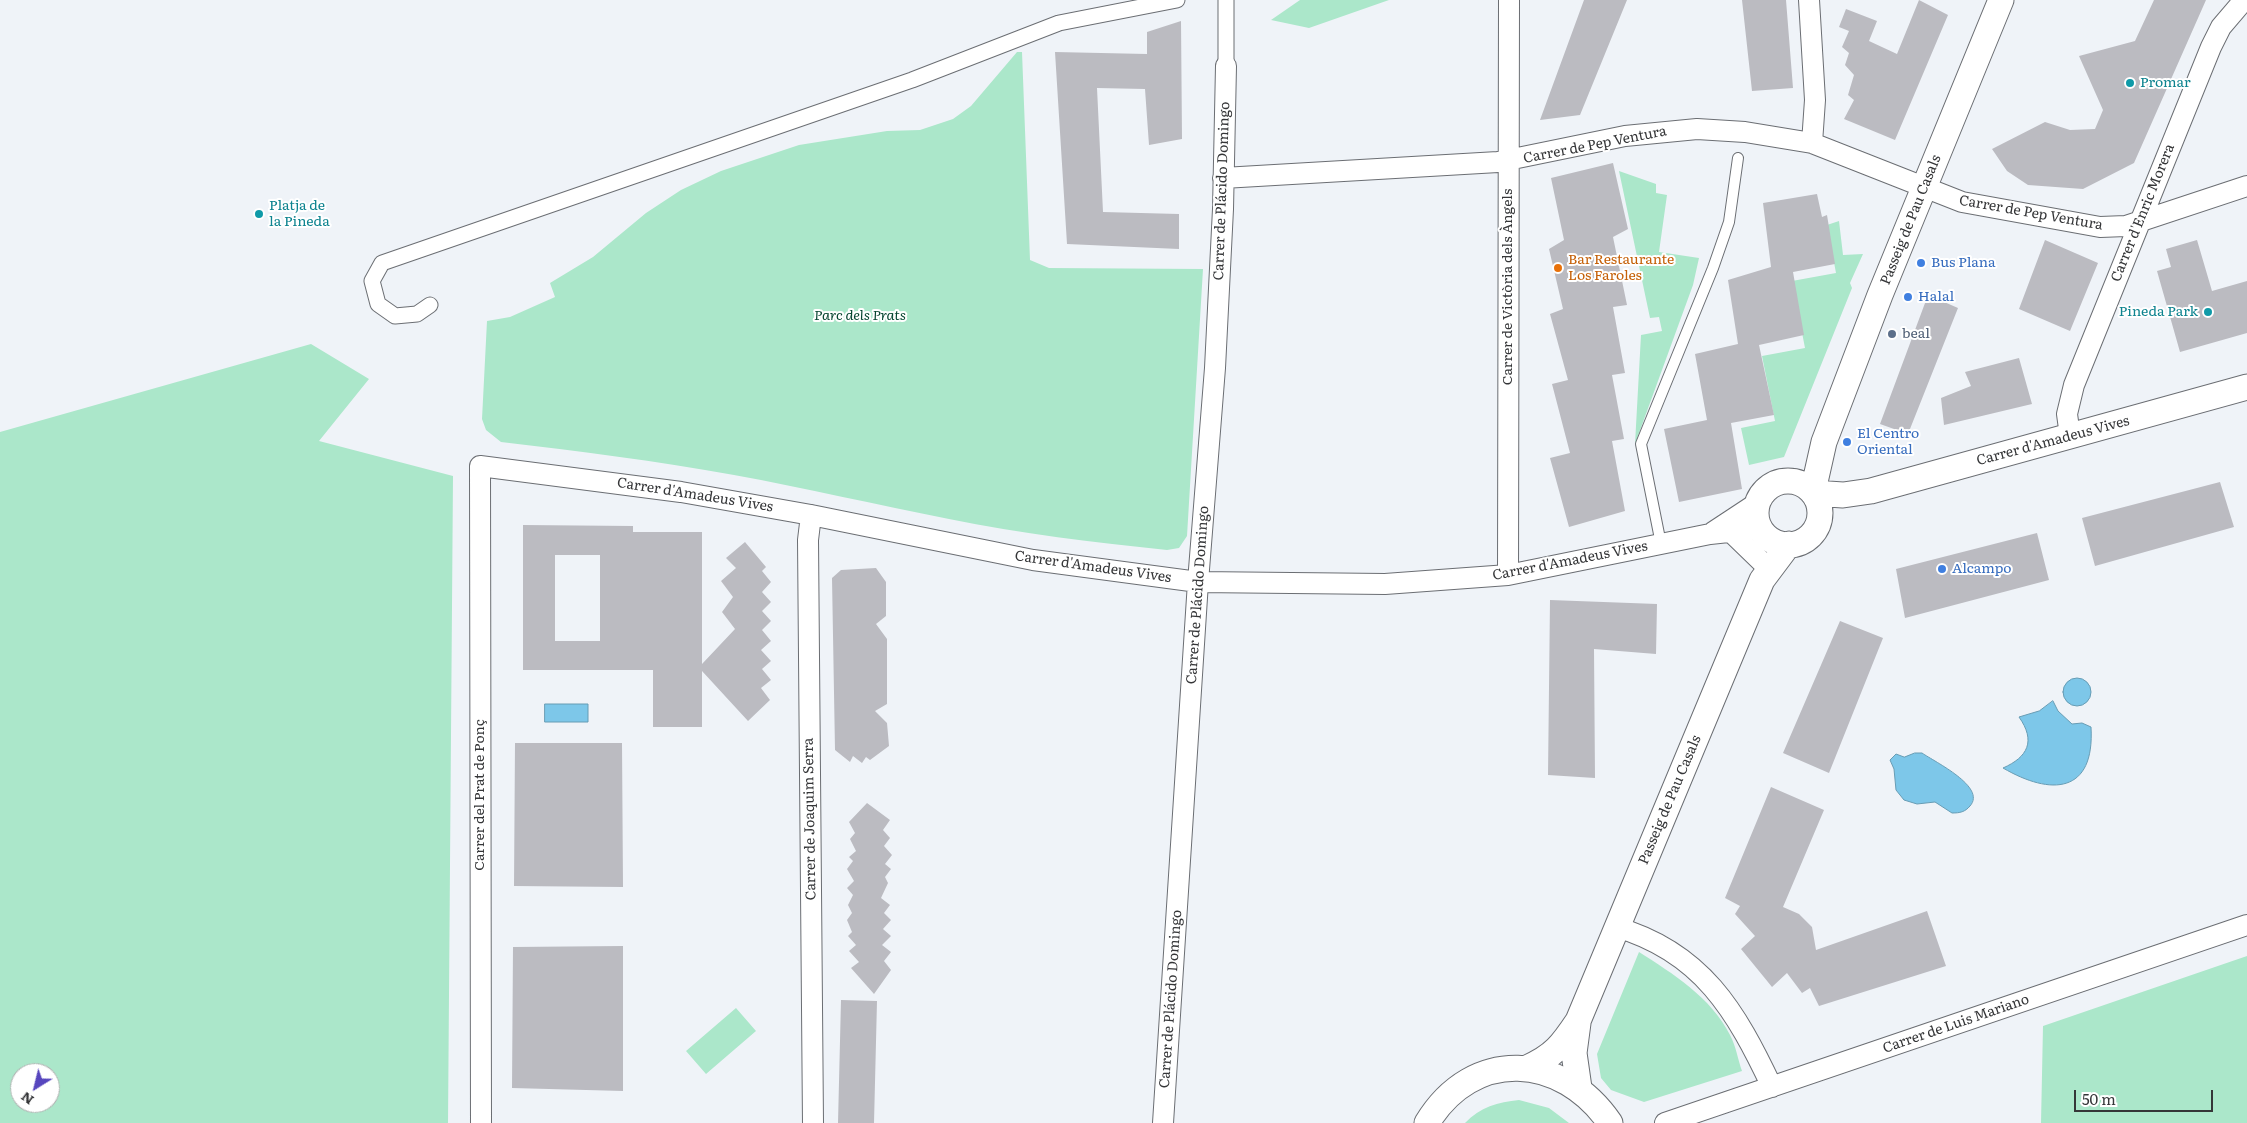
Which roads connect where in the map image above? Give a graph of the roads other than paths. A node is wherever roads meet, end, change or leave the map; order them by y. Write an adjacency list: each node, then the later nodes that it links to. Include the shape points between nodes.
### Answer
1 (1177, 0): 15 (street, via 1059,23 912,80 382,263 372,281 378,304 395,316 417,314)
2 (1226, 0): 7 (street)
3 (1509, 0): 10 (street, Carrer de Victòria dels Àngels)
4 (1809, 0): 8 (street, via 1816,100)
5 (2001, 0): 13 (street, Passeig de Pau Casals)
6 (2244, 0): 14 (street, Carrer d'Enric Morera, via 2221,27 2211,47)
7 (1226, 66): 11 (street, Carrer de Plácido Domingo)
8 (1812, 143): 10 (street, Carrer de Pep Ventura, via 1745,132 1673,130 1625,136); 13 (street, Carrer de Pep Ventura)
9 (1738, 158): 28 (lane, via 1725,232 1641,444)
10 (1508, 161): 11 (street, Carrer de Pep Ventura); 31 (street, Carrer de Victòria dels Àngels)
11 (1223, 178): 32 (street, Carrer de Plácido Domingo, via 1216,368)
12 (2247, 186): 14 (street, Carrer de Pep Ventura)
13 (1923, 188): 14 (street, Carrer de Pep Ventura, via 1968,204 2100,227 2117,228); 18 (street, Passeig de Pau Casals)
14 (2139, 222): 17 (street, Carrer d'Enric Morera, via 2069,398)
15 (430, 305)
16 (2247, 387): 17 (street, Carrer d'Amadeus Vives)
17 (2070, 436): 22 (street, Carrer d'Amadeus Vives)
18 (1822, 450): 20 (street, Passeig de Pau Casals); 21 (street, Passeig de Pau Casals); 22 (street, via 1829,479)
19 (480, 466): 23 (street, Carrer d'Amadeus Vives, via 681,492); 39 (street, Carrer del Prat de Ponç)
20 (1782, 481): 21 (street, via 1792,481); 24 (street, via 1767,489)
21 (1812, 492): 22 (street, Carrer d'Amadeus Vives); 25 (street, via 1820,510)
22 (1851, 494): 25 (street, Carrer d'Amadeus Vives)
23 (811, 515): 32 (street, Carrer d'Amadeus Vives, via 1033,560); 40 (street, Carrer de Joaquim Serra, via 808,540)
24 (1758, 518): 26 (street, Carrer d'Amadeus Vives, via 1747,530); 27 (street, Carrer d'Amadeus Vives); 29 (street, via 1772,540); 30 (street, Passeig de Pau Casals)
25 (1819, 519): 29 (street, via 1808,537)
26 (1731, 532): 27 (street, Carrer d'Amadeus Vives); 30 (street)
27 (1710, 534): 28 (street, Carrer d'Amadeus Vives)
28 (1661, 544): 31 (street, Carrer d'Amadeus Vives)
29 (1789, 544): 30 (street, Passeig de Pau Casals)
30 (1762, 572): 34 (street, Passeig de Pau Casals)
31 (1508, 575): 32 (street, Carrer d'Amadeus Vives, via 1385,584)
32 (1198, 582): 41 (street, Carrer de Plácido Domingo)
33 (2247, 925): 37 (street, Carrer de Luis Mariano)
34 (1616, 927): 35 (street, Passeig de Pau Casals); 37 (street, via 1638,933 1688,962 1738,1018)
35 (1578, 1020): 36 (street, Passeig de Pau Casals, via 1554,1053); 38 (street, Passeig de Pau Casals, via 1574,1053)
36 (1527, 1068): 38 (street, via 1552,1074); 42 (street, via 1498,1070 1470,1080 1445,1098)
37 (1772, 1087): 44 (street, Carrer de Luis Mariano)
38 (1579, 1088): 43 (street, via 1597,1104)
39 (481, 1123)
40 (813, 1123)
41 (1163, 1123)
42 (1427, 1123)
43 (1610, 1123)
44 (1665, 1123)

